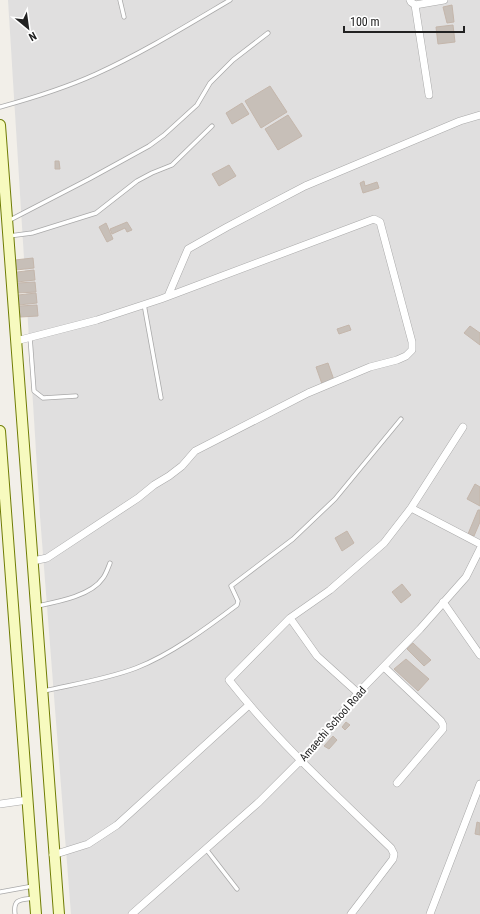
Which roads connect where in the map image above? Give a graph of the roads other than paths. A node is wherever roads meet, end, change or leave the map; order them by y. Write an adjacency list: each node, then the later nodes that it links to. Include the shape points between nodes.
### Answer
1 (120, 0): 5 (lane)
2 (230, 0): 8 (lane, via 95,74 54,91)
3 (444, 0): 4 (street)
4 (412, 3): 7 (street)
5 (124, 17)
6 (268, 32): 12 (lane, via 233,60 210,83 197,104 149,146)
7 (429, 95)
8 (0, 107)
9 (480, 115): 14 (street, via 452,124 305,186 188,249)
10 (0, 124): 12 (main road)
11 (212, 126): 13 (lane, via 177,162 137,181 96,213 32,233)
12 (7, 222): 13 (main road)
13 (8, 236): 17 (main road)
14 (168, 296): 15 (street); 26 (street, via 374,219 380,222 412,350 402,358 308,393 195,451 182,466 138,498 47,558)
15 (144, 304): 16 (street, via 97,320); 19 (lane)
16 (30, 337): 17 (street); 18 (lane, via 34,391 43,398)
17 (16, 341): 26 (main road)
18 (76, 396)
19 (161, 398)
20 (401, 419): 33 (lane, via 330,504 293,539 231,586 238,601 237,605 165,655 136,668)
21 (463, 427): 23 (street)
22 (0, 431): 39 (main road)
23 (411, 508): 24 (street); 30 (street, via 384,542 330,590)
24 (480, 544)
25 (480, 549): 28 (street, Amaechi School Road, via 466,577)
26 (32, 561): 29 (main road)
27 (110, 564): 29 (lane, via 103,578 92,588 62,601)
28 (443, 602): 31 (street); 32 (street, Amaechi School Road)
29 (36, 606): 33 (main road)
30 (290, 618): 34 (street, via 317,656); 35 (street, via 229,680)
31 (480, 655)
32 (384, 667): 34 (street, Amaechi School Road); 37 (street, via 443,725 443,729)
33 (42, 691): 42 (main road)
34 (358, 693): 36 (street, Amaechi School Road, via 318,744)
35 (249, 705): 36 (street); 42 (street, via 117,825 88,844)
36 (301, 760): 41 (street, Amaechi School Road, via 259,802); 51 (street, via 394,854 393,859)
37 (397, 784)
38 (480, 784): 52 (street)
39 (28, 800): 40 (street); 43 (main road)
40 (0, 804)
41 (205, 848): 44 (lane); 50 (street, Amaechi School Road)
42 (54, 855): 49 (main road)
43 (34, 885): 45 (lane); 46 (main road)
44 (238, 889)
45 (0, 892)
46 (35, 897): 47 (lane, via 19,900 14,906); 48 (main road)
47 (15, 914)
48 (36, 914)
49 (59, 914)
50 (132, 914)
51 (351, 914)
52 (430, 914)

